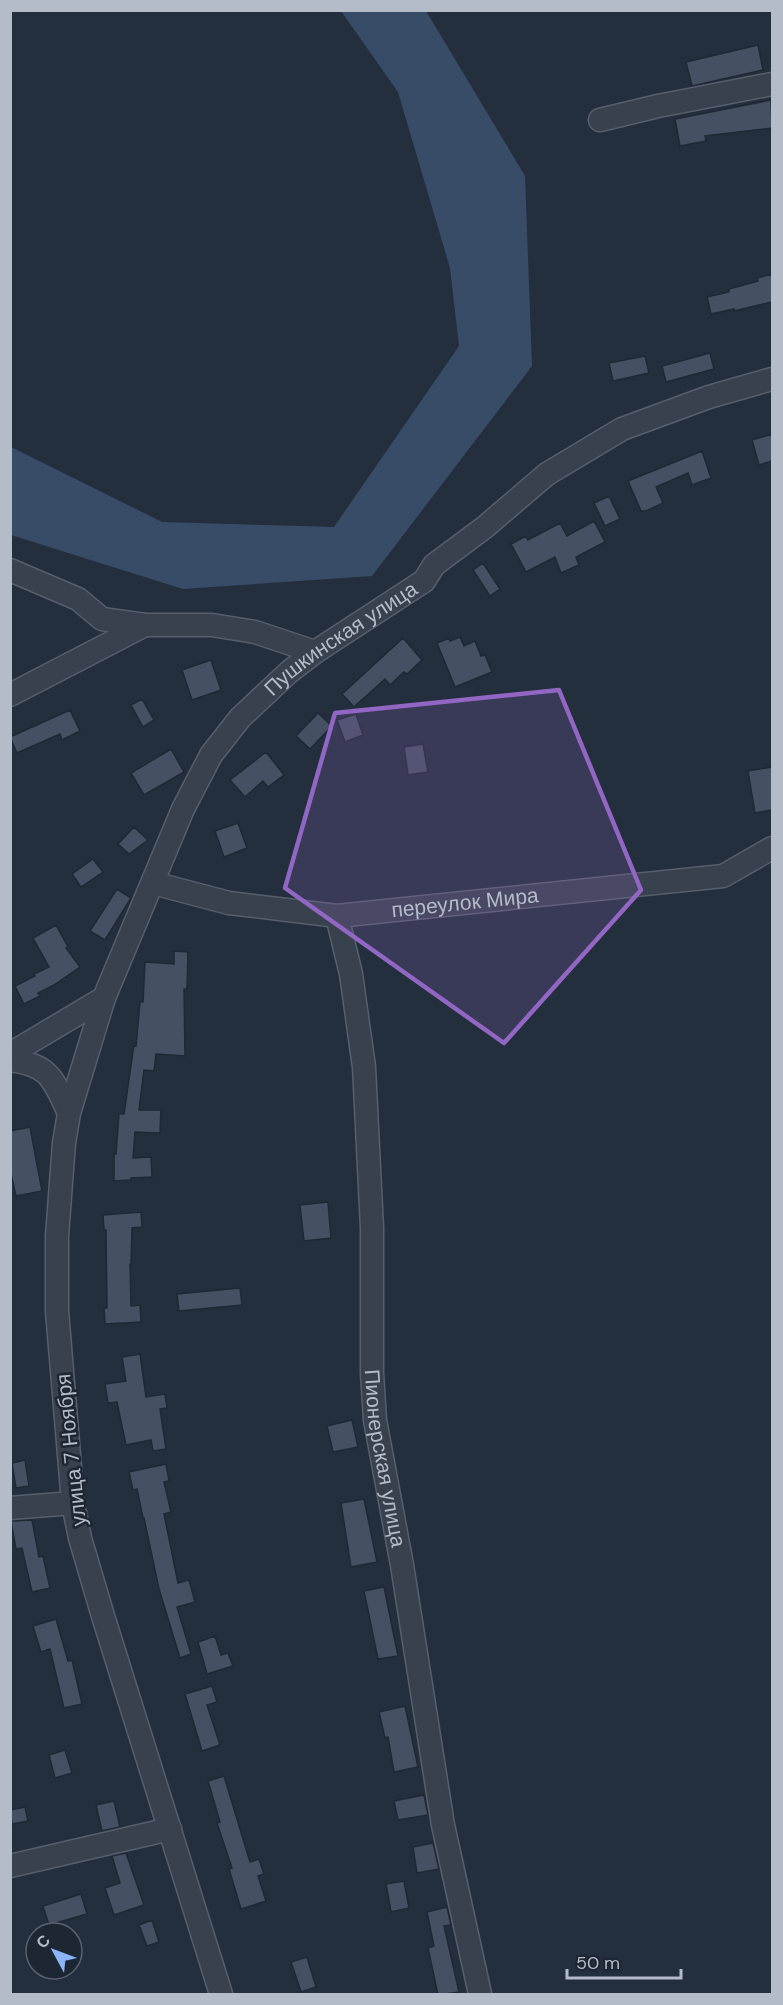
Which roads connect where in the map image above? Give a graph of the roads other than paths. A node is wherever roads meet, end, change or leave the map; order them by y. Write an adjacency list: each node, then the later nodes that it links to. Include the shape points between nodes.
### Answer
1 (772, 84): 2 (street)
2 (600, 120)
3 (772, 379): 6 (street, Пушкинская улица, via 622,429 547,474 434,565 424,581)
4 (10, 570): 5 (street, via 78,599 102,619)
5 (145, 625): 6 (street, via 212,625 255,632); 7 (street)
6 (315, 652): 9 (street, Пушкинская улица, via 240,718 211,755 183,809)
7 (10, 695)
8 (772, 848): 10 (street, переулок Мира, via 723,876)
9 (153, 883): 10 (street, переулок Мира, via 229,903); 11 (street, Пушкинская улица)
10 (337, 916): 20 (street, Пионерская улица, via 351,975 364,1067 375,1420 443,1825)
11 (104, 998): 12 (street); 14 (street, улица 7 Ноября)
12 (10, 1054)
13 (10, 1060): 14 (street, via 30,1062 51,1076)
14 (69, 1113): 15 (street, улица 7 Ноября, via 57,1236 57,1311)
15 (73, 1503): 16 (street); 17 (street, улица 7 Ноября, via 103,1616)
16 (10, 1508)
17 (170, 1829): 18 (street); 19 (street, улица 7 Ноября)
18 (10, 1866)
19 (221, 1995)
20 (480, 1995)

